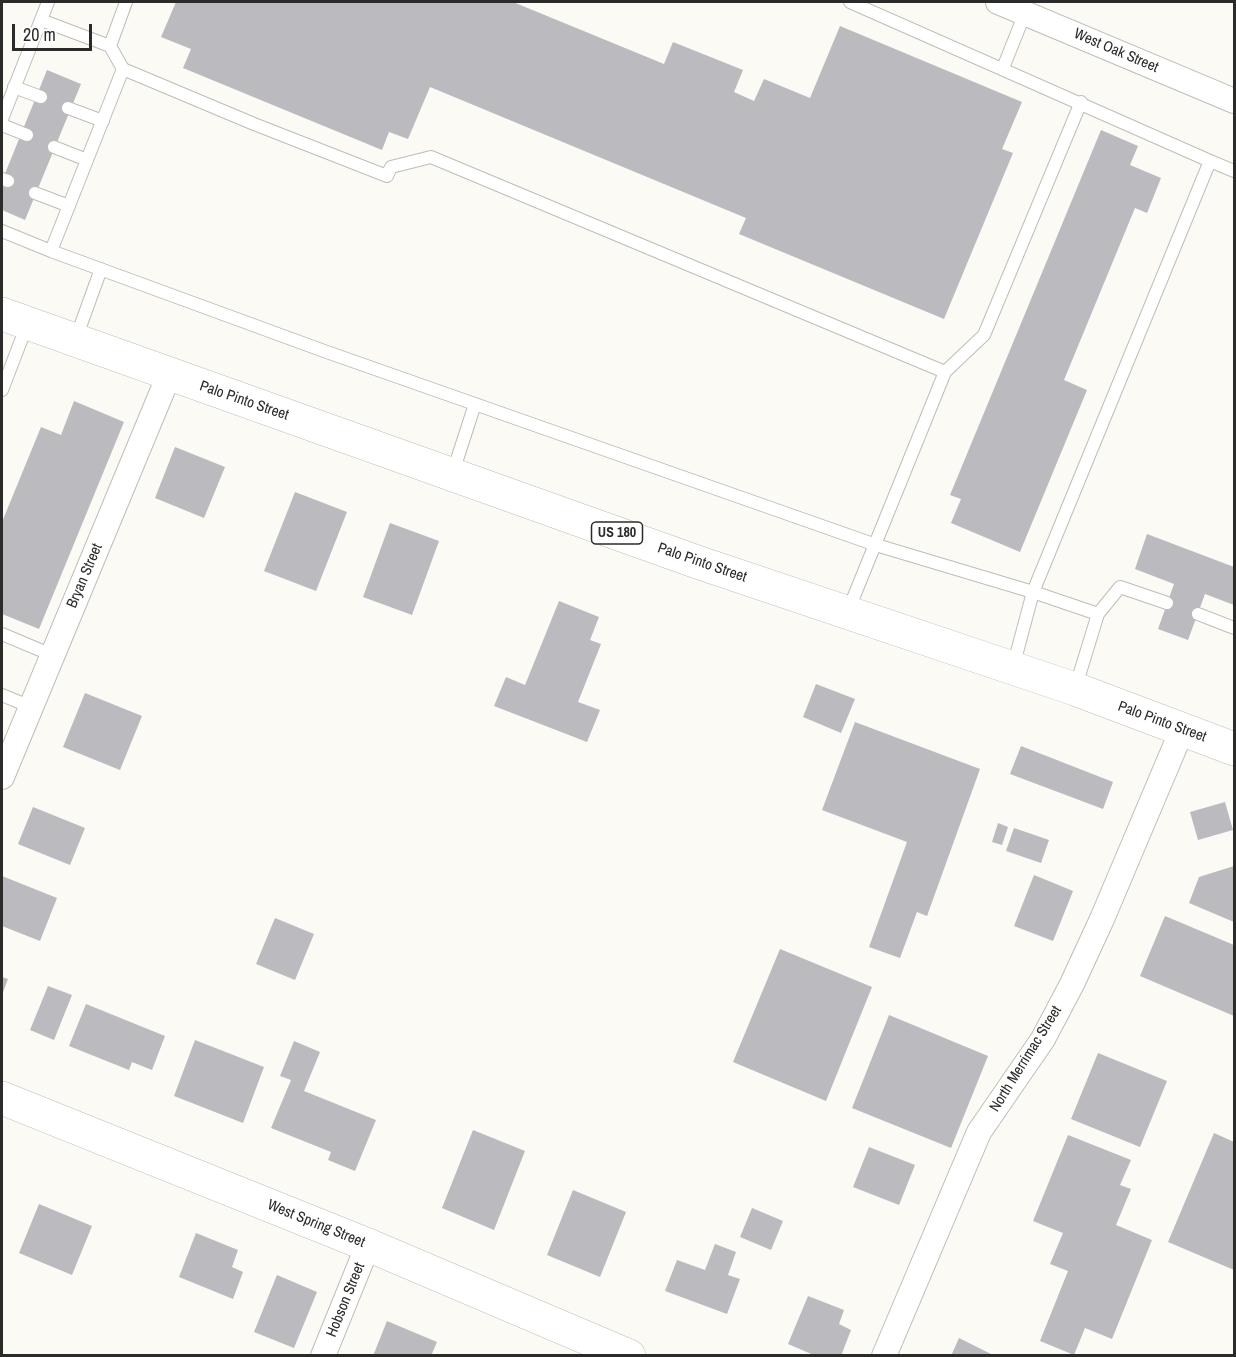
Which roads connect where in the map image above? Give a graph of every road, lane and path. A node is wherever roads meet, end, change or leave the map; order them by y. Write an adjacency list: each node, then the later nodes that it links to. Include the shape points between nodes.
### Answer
1 (48, 2): 6 (lane)
2 (126, 2): 7 (lane)
3 (850, 2): 8 (lane)
4 (998, 2): 5 (street, West Oak Street)
5 (1025, 13): 8 (lane); 12 (street, West Oak Street)
6 (41, 20): 7 (lane); 10 (lane)
7 (110, 46): 9 (lane)
8 (1003, 68): 13 (lane)
9 (123, 69): 16 (lane); 30 (lane, via 387,176 391,167 431,157)
10 (14, 87): 11 (lane); 15 (lane)
11 (41, 97)
12 (1234, 100)
13 (1081, 102): 21 (lane); 30 (lane, via 984,335)
14 (68, 108): 16 (lane)
15 (2, 119)
16 (103, 121): 20 (lane)
17 (2, 125): 18 (lane)
18 (27, 135)
19 (54, 147): 20 (lane)
20 (87, 160): 24 (lane)
21 (1210, 161): 22 (lane); 36 (lane)
22 (1234, 171)
23 (35, 193): 24 (lane)
24 (69, 206): 26 (lane)
25 (2, 231): 26 (lane)
26 (51, 251): 27 (lane)
27 (100, 269): 29 (lane); 33 (lane)
28 (14, 319): 29 (main road, Palo Pinto Street / US 180); 32 (lane)
29 (75, 341): 31 (main road, Palo Pinto Street / US 180)
30 (945, 372): 35 (lane)
31 (169, 375): 34 (main road, Palo Pinto Street / US 180); 43 (street, Bryan Street)
32 (2, 390)
33 (475, 404): 34 (lane); 35 (lane)
34 (452, 475): 38 (main road, Palo Pinto Street / US 180)
35 (876, 545): 36 (lane); 38 (lane)
36 (1033, 591): 39 (lane); 44 (lane)
37 (1167, 603): 39 (lane, via 1120,587)
38 (848, 612): 44 (main road, Palo Pinto Street / US 180)
39 (1098, 614): 45 (lane)
40 (1198, 614): 41 (lane)
41 (1234, 628)
42 (2, 634): 43 (lane)
43 (52, 655): 47 (street, Bryan Street)
44 (1012, 668): 45 (main road, Palo Pinto Street / US 180)
45 (1075, 689): 48 (main road, Palo Pinto Street / US 180)
46 (2, 695): 47 (lane)
47 (31, 707): 50 (street, Bryan Street)
48 (1182, 730): 49 (main road, Palo Pinto Street / US 180); 55 (street, North Merrimac Street, via 1072,984 1036,1049 979,1132)
49 (1234, 748)
50 (2, 773)
51 (2, 1098): 52 (main road, West Spring Street)
52 (368, 1245): 53 (street, Hobson Street); 54 (main road, West Spring Street)
53 (323, 1356)
54 (629, 1356)
55 (884, 1356)

